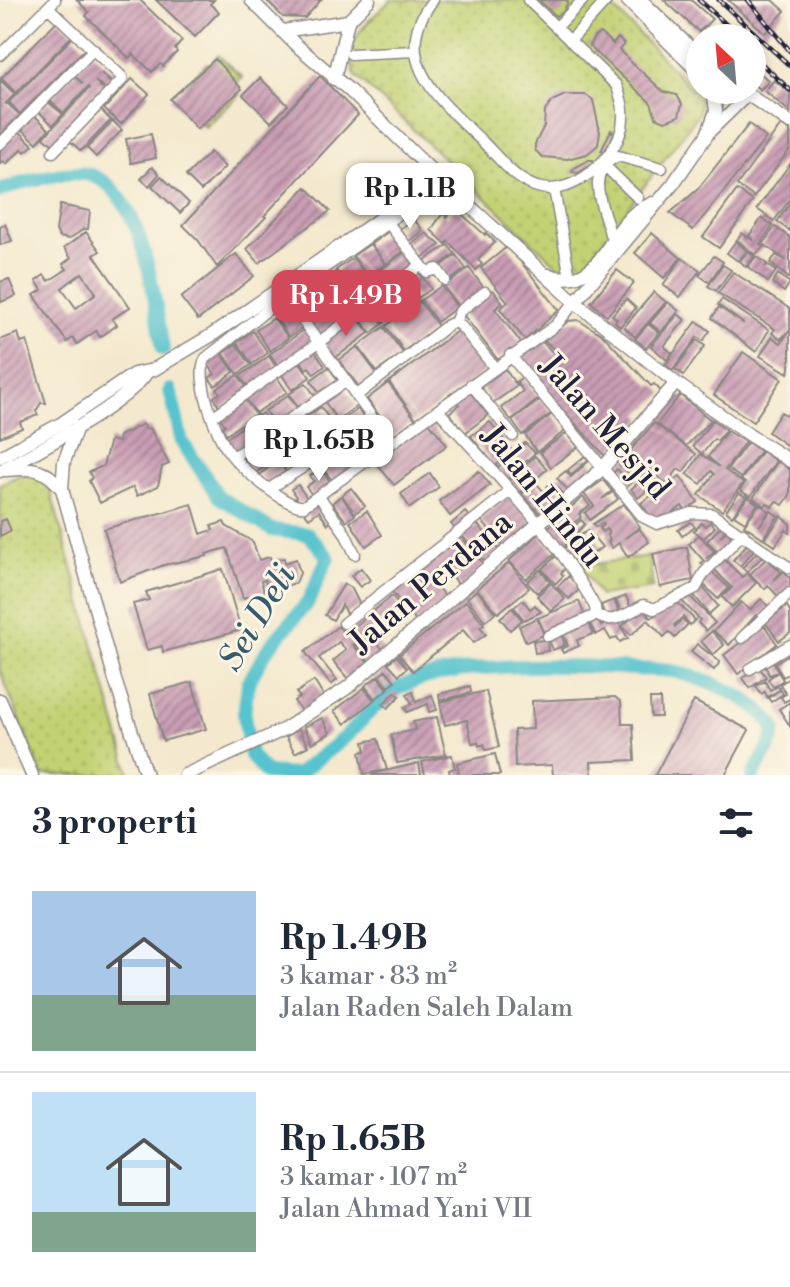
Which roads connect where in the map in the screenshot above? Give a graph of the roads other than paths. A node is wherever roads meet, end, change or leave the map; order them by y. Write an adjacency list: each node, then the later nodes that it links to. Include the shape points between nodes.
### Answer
1 (251, 0): 12 (main road)
2 (369, 0): 10 (main road)
3 (433, 0): 16 (street)
4 (528, 0): 11 (street)
5 (583, 0): 11 (street)
6 (607, 0): 13 (street)
7 (627, 0): 19 (main road)
8 (641, 0): 14 (main road)
9 (52, 4): 15 (street); 18 (street)
10 (348, 21): 12 (main road); 20 (main road)
11 (556, 28): 13 (street)
12 (283, 31): 20 (main road)
13 (570, 41): 31 (street, via 616,85 623,120 613,150 580,181)
14 (686, 44)
15 (94, 49): 26 (street); 27 (street, via 122,80)
16 (415, 51): 17 (street); 31 (street, via 430,89 519,178)
17 (351, 54)
18 (0, 55)
19 (686, 60)
20 (334, 79): 30 (main road)
21 (715, 104): 25 (main road)
22 (734, 104): 25 (street)
23 (762, 104): 24 (main road)
24 (790, 123)
25 (707, 135): 33 (main road)
26 (0, 144)
27 (53, 152)
28 (605, 166): 29 (street, via 618,156); 32 (street); 37 (street, via 596,181)
29 (662, 168)
30 (434, 173): 34 (main road); 40 (main road)
31 (554, 189): 39 (street)
32 (638, 198)
33 (660, 200): 40 (main road, via 636,212 583,276 561,279); 44 (main road)
34 (402, 202): 35 (street, via 401,212); 36 (main road)
35 (388, 223): 36 (street); 38 (street)
36 (374, 228): 42 (main road)
37 (610, 234)
38 (421, 265): 41 (street, via 427,272 437,269); 46 (street)
39 (569, 272)
40 (543, 273): 44 (main road)
41 (445, 280)
42 (283, 292): 46 (street); 49 (main road); 55 (street, via 202,362)
43 (485, 292): 45 (street, via 460,311)
44 (575, 302): 47 (street, via 556,325); 51 (main road)
45 (455, 322): 48 (street); 53 (street)
46 (318, 343): 50 (street); 55 (street)
47 (510, 355): 48 (street); 63 (street, Jalan Mesjid)
48 (494, 367): 52 (street)
49 (150, 371): 57 (main road, via 132,391); 62 (main road, via 124,379)
50 (345, 382): 53 (street); 60 (street)
51 (676, 383): 61 (main road); 63 (main road, Jalan Perdana)
52 (471, 384): 54 (street); 58 (street)
53 (356, 396): 56 (street)
54 (438, 410): 59 (street); 66 (street, Jalan Hindu)
55 (212, 417): 60 (street)
56 (374, 422): 59 (street); 65 (street)
57 (77, 427): 62 (main road); 64 (main road, via 64,462)
58 (513, 436)
59 (391, 444): 67 (street)
60 (233, 457): 65 (street)
61 (790, 461)
62 (1, 466): 64 (main road, via 46,472)
63 (602, 469): 68 (main road, Jalan Perdana); 69 (street, Jalan Mesjid, via 650,521 663,523 706,512)
64 (62, 489): 81 (main road)
65 (269, 489): 67 (street, via 299,507)
66 (510, 491): 68 (street, Jalan Hindu); 74 (street)
67 (321, 495): 70 (street)
68 (539, 525): 73 (street, Jalan Hindu, via 584,587); 82 (main road, Jalan Perdana, via 347,688 285,729)
69 (743, 533): 71 (street, Jalan Mesjid); 73 (street, via 686,595 654,609 644,605 614,621)
70 (355, 554)
71 (790, 568)
72 (790, 593): 76 (street)
73 (596, 615): 75 (street, Jalan Hindu)
74 (344, 623)
75 (548, 636)
76 (742, 638)
77 (790, 645): 78 (street)
78 (750, 669)
79 (0, 700): 80 (main road)
80 (32, 775)
81 (146, 775)
82 (185, 775)

